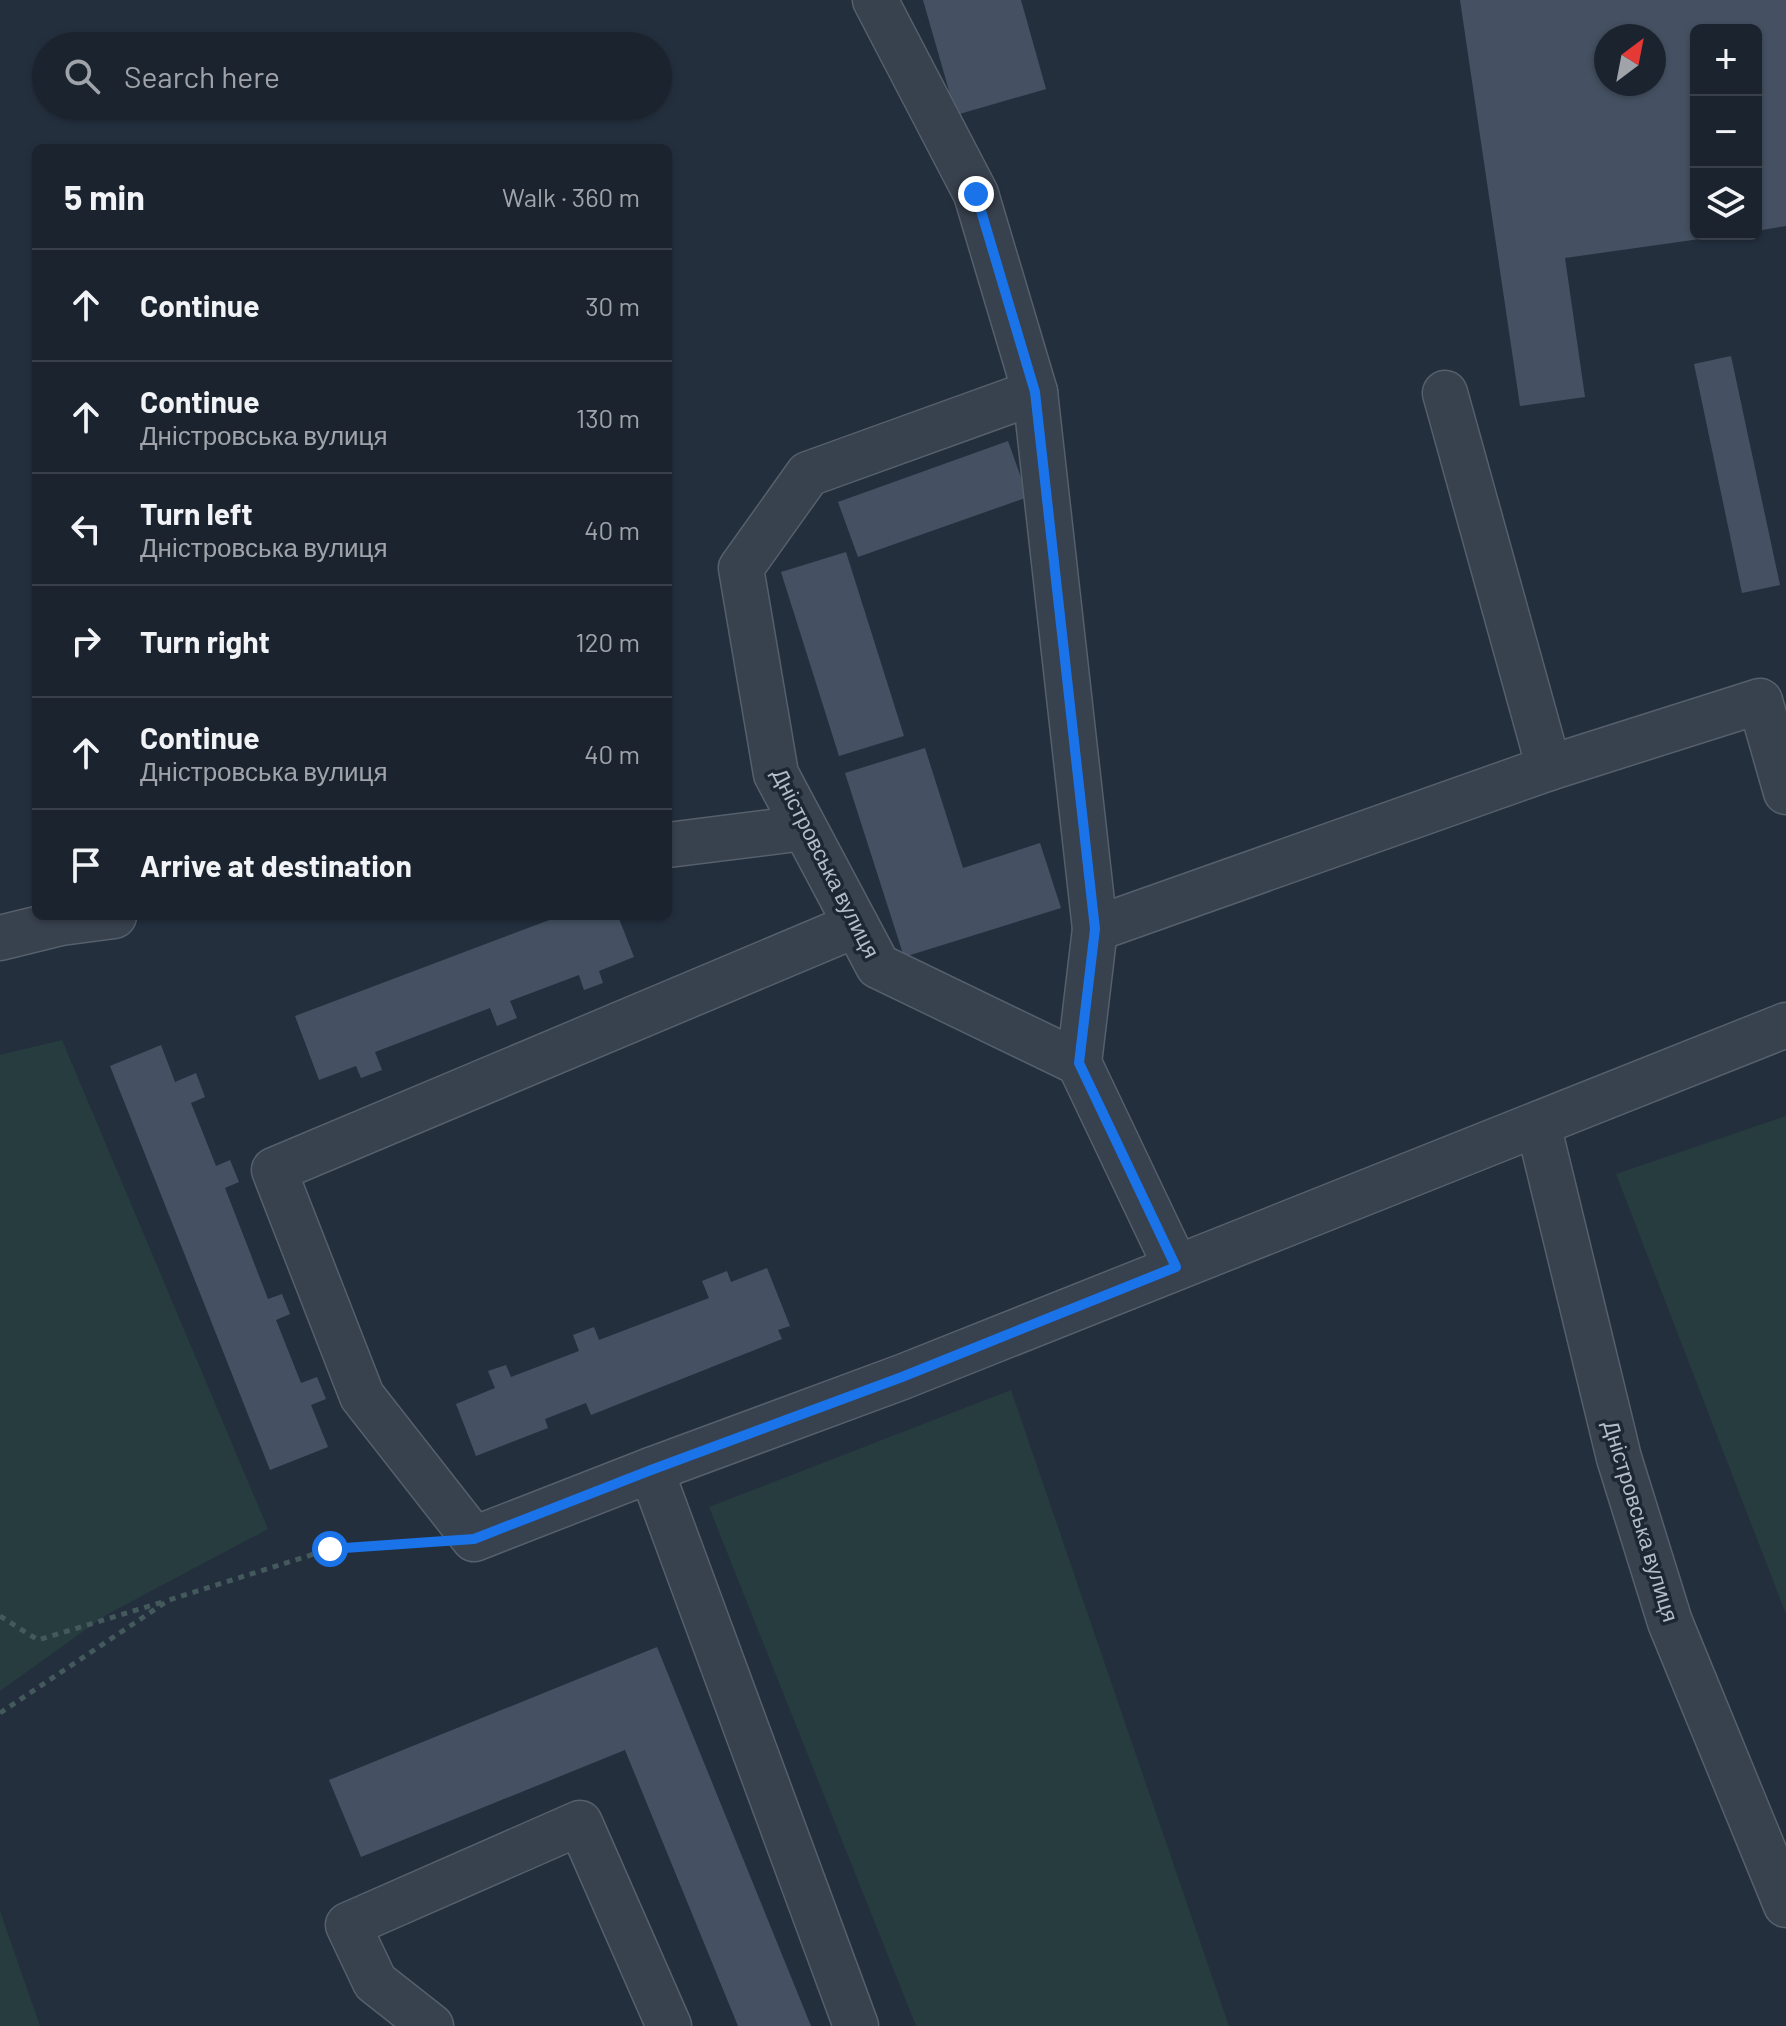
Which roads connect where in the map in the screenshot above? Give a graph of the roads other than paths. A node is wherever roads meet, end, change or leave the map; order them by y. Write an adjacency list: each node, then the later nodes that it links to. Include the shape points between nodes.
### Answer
1 (875, 0): 2 (street, via 976,194)
2 (1035, 392): 6 (street, Дністровська вулиця, via 808,474 741,568 776,774); 10 (street)
3 (1445, 393): 4 (street)
4 (1549, 768): 5 (street, via 1760,701); 10 (street)
5 (1786, 792)
6 (804, 828): 7 (street); 9 (street, Дністровська вулиця)
7 (672, 844)
8 (84, 920): 11 (street)
9 (856, 925): 13 (street, Дністровська вулиця, via 878,966); 16 (street, via 274,1170 362,1396 474,1539)
10 (1095, 929): 13 (street)
11 (0, 938)
12 (1786, 1025): 14 (street)
13 (1079, 1063): 15 (street)
14 (1538, 1124): 15 (street); 17 (street, Дністровська вулиця, via 1619,1458 1670,1622)
15 (1176, 1267): 16 (street)
16 (651, 1470): 20 (street)
17 (1786, 1905)
18 (431, 2026): 19 (street, via 375,1982 348,1925 580,1823)
19 (669, 2026)
20 (856, 2026)

